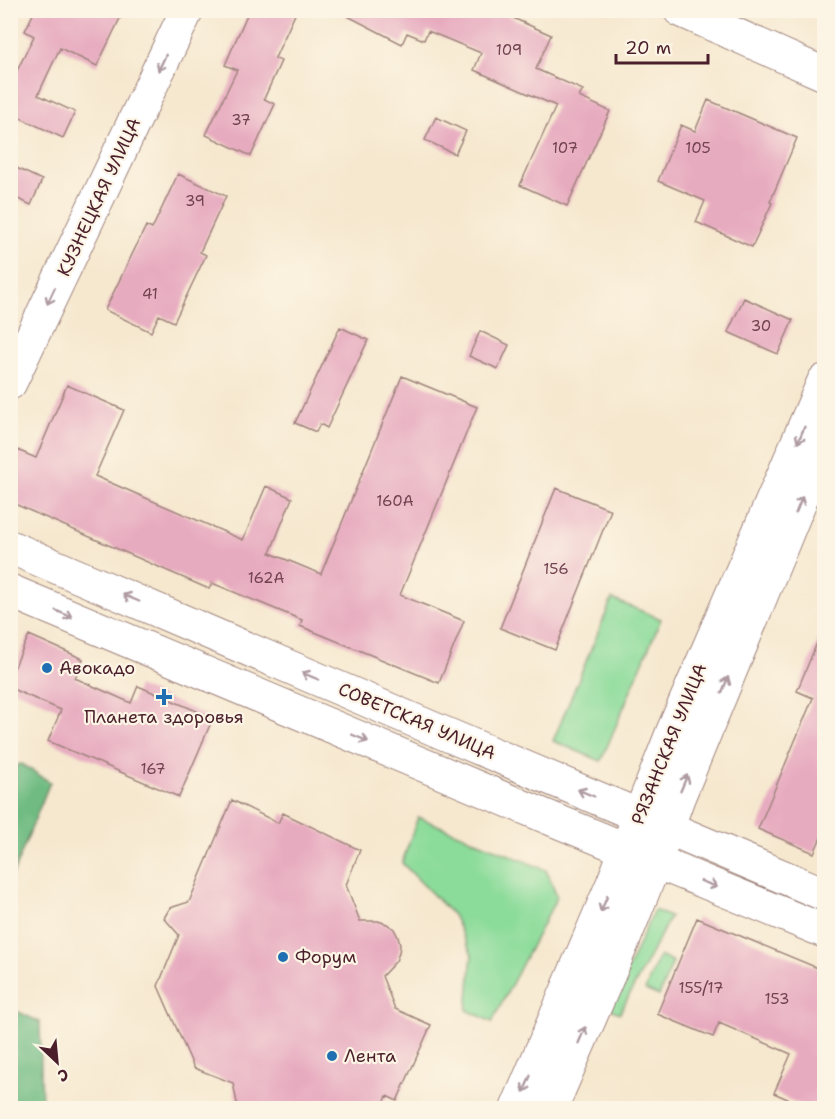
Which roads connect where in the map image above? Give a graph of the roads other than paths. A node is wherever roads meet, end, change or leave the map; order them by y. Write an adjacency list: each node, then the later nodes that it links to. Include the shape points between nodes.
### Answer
1 (187, 10): 5 (main road, КУЗНЕЦКАЯ УЛИЦА, one-way to 5)
2 (681, 10): 3 (main road)
3 (825, 74)
4 (825, 381): 9 (main road, РЯЗАНСКАЯ УЛИЦА, one-way to 9, via 682,710)
5 (10, 383)
6 (825, 443): 9 (main road, РЯЗАНСКАЯ УЛИЦА, one-way to 6, via 678,798)
7 (10, 547): 9 (main road, СОВЕТСКАЯ УЛИЦА, one-way to 7)
8 (10, 591): 10 (main road, one-way to 10)
9 (653, 822): 10 (main road, РЯЗАНСКАЯ УЛИЦА); 11 (main road, СОВЕТСКАЯ УЛИЦА)
10 (641, 856): 12 (main road, one-way to 12); 13 (main road, РЯЗАНСКАЯ УЛИЦА, one-way to 13); 14 (main road, РЯЗАНСКАЯ УЛИЦА, one-way to 10)
11 (825, 894)
12 (825, 931)
13 (517, 1108)
14 (550, 1108)

